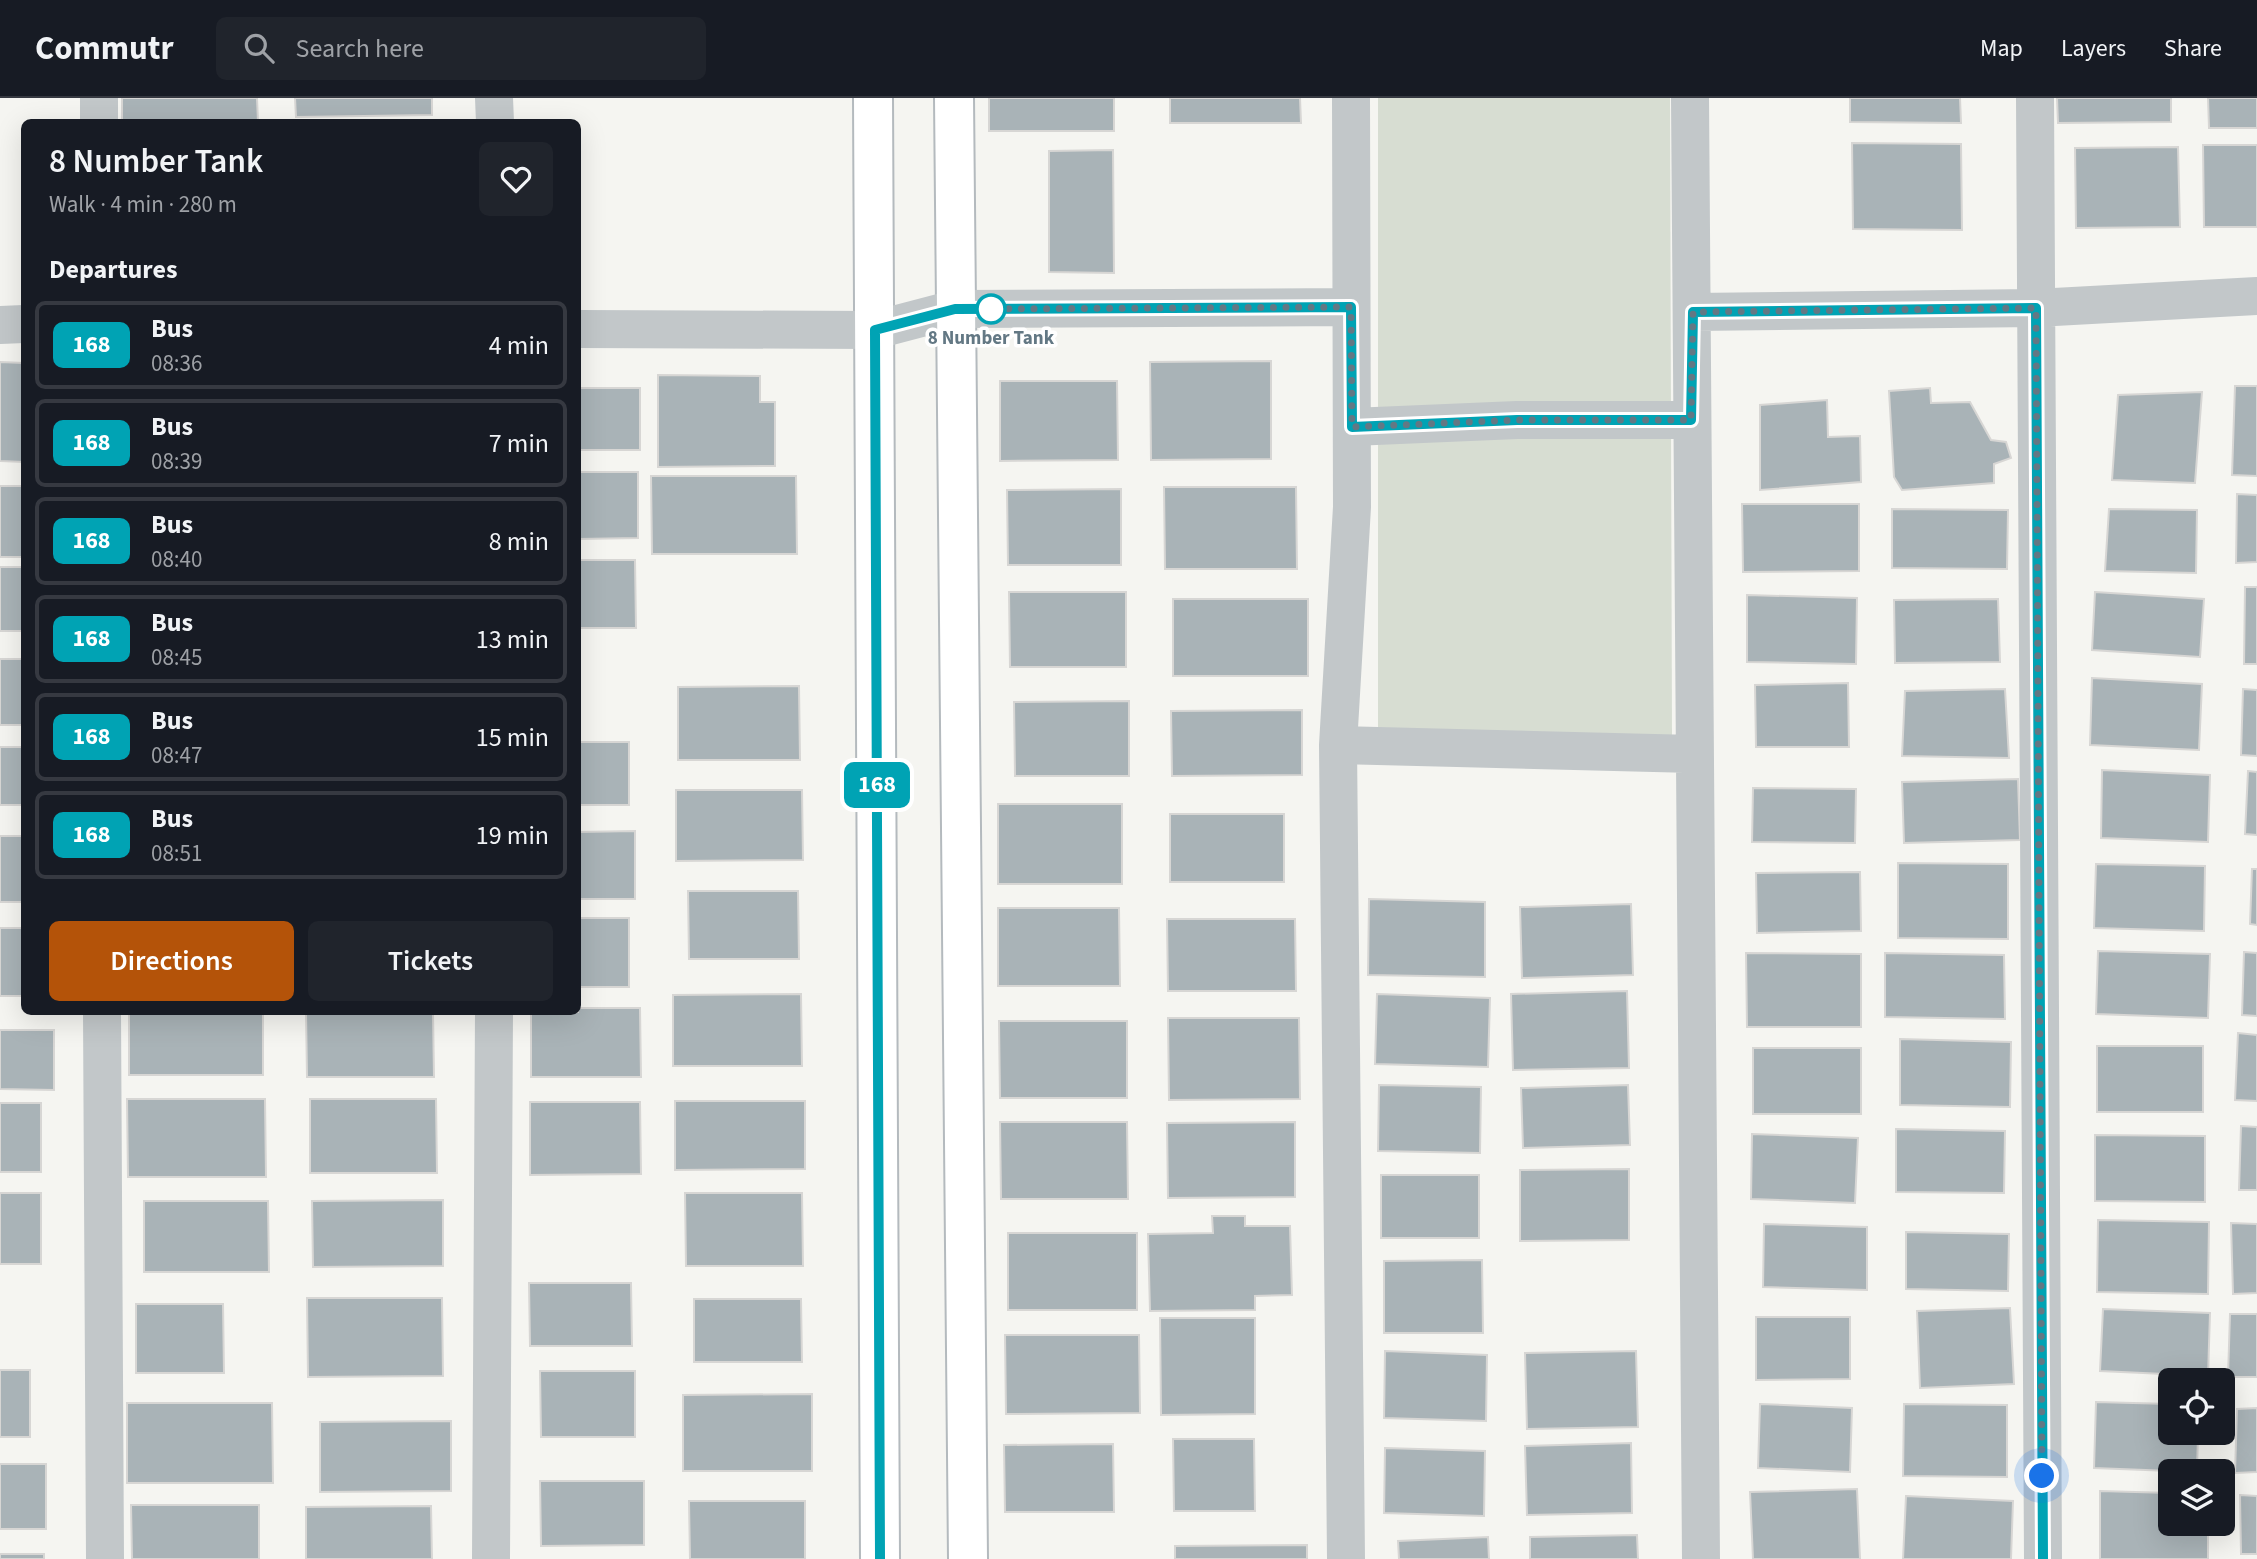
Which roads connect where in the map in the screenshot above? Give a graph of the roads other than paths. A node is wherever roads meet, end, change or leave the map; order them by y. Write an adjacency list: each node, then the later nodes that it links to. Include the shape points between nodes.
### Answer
1 (99, 98): 8 (street)
2 (494, 98): 9 (street)
3 (873, 98): 18 (main road)
4 (954, 98): 13 (main road)
5 (1351, 98): 11 (street)
6 (1690, 98): 14 (street)
7 (2035, 98): 12 (street)
8 (99, 119)
9 (495, 119)
10 (2257, 296): 12 (street)
11 (1351, 307): 13 (street); 20 (street)
12 (2036, 308): 14 (street); 31 (street)
13 (955, 309): 18 (street); 28 (main road)
14 (1693, 312): 19 (street)
15 (21, 324): 16 (street)
16 (0, 325)
17 (581, 329): 18 (street)
18 (875, 330): 27 (main road)
19 (1691, 420): 20 (street, via 1517,420); 22 (street)
20 (1352, 427): 21 (street, via 1352,507)
21 (1338, 745): 22 (street); 29 (street)
22 (1694, 754): 30 (street)
23 (102, 1015): 25 (street)
24 (494, 1015): 26 (street)
25 (105, 1559)
26 (491, 1559)
27 (880, 1559)
28 (968, 1559)
29 (1346, 1559)
30 (1701, 1559)
31 (2043, 1559)

